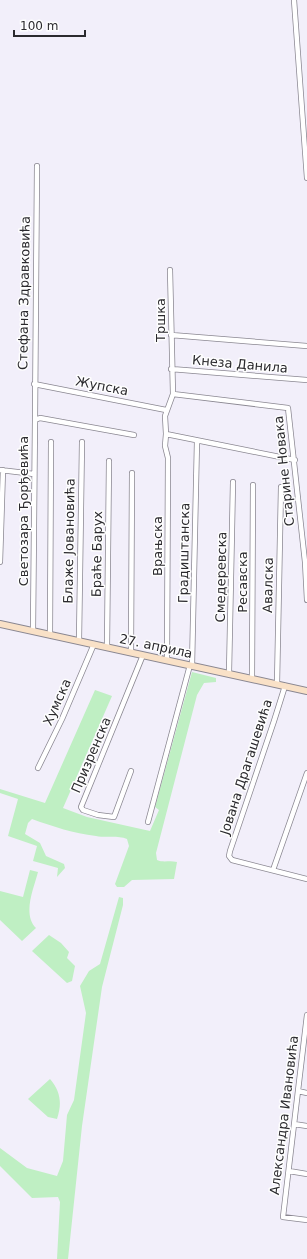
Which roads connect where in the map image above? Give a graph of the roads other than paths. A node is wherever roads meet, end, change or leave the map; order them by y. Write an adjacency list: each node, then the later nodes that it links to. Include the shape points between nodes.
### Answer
1 (294, 0): 3 (street)
2 (307, 92): 3 (street)
3 (301, 93): 5 (street)
4 (37, 166): 11 (street, Стефана Здравковића)
5 (307, 178)
6 (170, 270): 7 (street, Тршка)
7 (171, 335): 8 (street); 9 (street, Тршка)
8 (307, 346)
9 (171, 369): 10 (street, Кнеза Данила); 12 (street, Тршка)
10 (307, 380)
11 (34, 384): 13 (street, Жупска); 14 (street, Стефана Здравковића)
12 (173, 394): 13 (street); 20 (street, Старине Новака, via 288,408)
13 (166, 410): 15 (street, Врањска)
14 (35, 420): 16 (street, Светозара Ђорђевића, via 40,418); 24 (street, Светозара Ђорђевића)
15 (166, 434): 17 (street); 38 (street, Врањска, via 164,443 168,464)
16 (134, 435)
17 (197, 441): 20 (street); 39 (street, Градиштанска)
18 (51, 442): 32 (street)
19 (82, 442): 33 (street, Блаже Јовановића)
20 (295, 460): 29 (street, Старине Новака)
21 (109, 461): 35 (street, Браће Барух)
22 (2, 470): 24 (street); 28 (street)
23 (132, 473): 36 (street)
24 (34, 474): 31 (street, Светозара Ђорђевића)
25 (233, 482): 40 (street, Смедеревска)
26 (254, 485): 41 (street, Ресавска)
27 (280, 487): 42 (street, Авалска)
28 (0, 562)
29 (307, 600)
30 (0, 624): 31 (main road, 27. априла)
31 (34, 631): 32 (main road, 27. априла)
32 (50, 635): 33 (main road, 27. априла)
33 (79, 641): 34 (main road, 27. априла)
34 (94, 644): 35 (main road, 27. априла); 45 (street, Хумска)
35 (107, 647): 36 (main road, 27. априла)
36 (131, 652): 37 (main road, 27. априла)
37 (143, 655): 38 (main road, 27. априла); 46 (street, Призренска, via 81,807 83,810 114,817)
38 (167, 660): 39 (main road, 27. априла)
39 (191, 665): 40 (main road, 27. априла); 48 (street, Градиштанска)
40 (229, 673): 41 (main road, 27. априла)
41 (252, 678): 42 (main road, 27. априла)
42 (277, 684): 43 (main road, 27. априла)
43 (284, 686): 44 (main road, 27. априла); 49 (street, Јована Драгашевића, via 230,851 232,860)
44 (307, 691)
45 (38, 768)
46 (131, 771)
47 (307, 772): 49 (street)
48 (148, 822)
49 (273, 870): 50 (street)
50 (307, 879)
51 (307, 1015): 52 (street, Александра Ивановића)
52 (305, 1041): 53 (street, Александра Ивановића)
53 (298, 1092): 54 (street); 55 (street, Александра Ивановића)
54 (307, 1092)
55 (294, 1124): 56 (street); 57 (street, Александра Ивановића)
56 (307, 1126)
57 (289, 1171): 58 (street); 59 (street, Александра Ивановића, via 283,1217)
58 (307, 1174)
59 (307, 1220)

